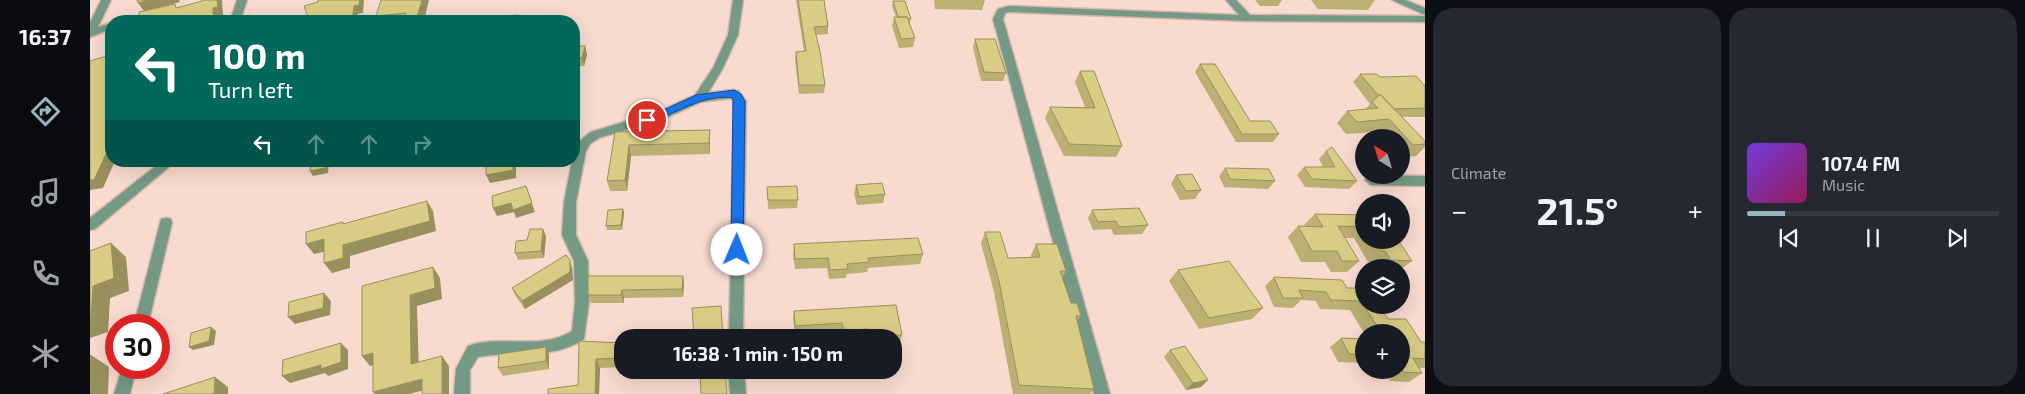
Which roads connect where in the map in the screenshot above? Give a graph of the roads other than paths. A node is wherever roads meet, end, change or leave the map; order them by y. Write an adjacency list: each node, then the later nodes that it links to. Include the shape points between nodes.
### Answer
1 (106, 0): 11 (street)
2 (242, 0): 7 (street)
3 (738, 0): 12 (street, via 733,35)
4 (1231, 0): 8 (street)
5 (1398, 0): 6 (street)
6 (1425, 12)
7 (237, 15)
8 (1247, 18): 9 (street); 27 (street, via 1001,11 998,19 1014,81)
9 (1425, 19)
10 (105, 28): 11 (street)
11 (90, 33)
12 (700, 98): 13 (street, via 664,114 595,135); 21 (street, via 734,94 740,101)
13 (580, 150)
14 (162, 167): 19 (street)
15 (577, 167): 25 (street, via 568,235 581,261 579,334 567,342 532,348 487,347 473,351 463,369)
16 (1410, 181): 17 (street)
17 (1425, 181)
18 (166, 223): 20 (street)
19 (90, 225)
20 (143, 314)
21 (736, 329)
22 (126, 379): 24 (street)
23 (737, 379): 26 (street)
24 (122, 394)
25 (462, 394)
26 (738, 394)
27 (1102, 394)

